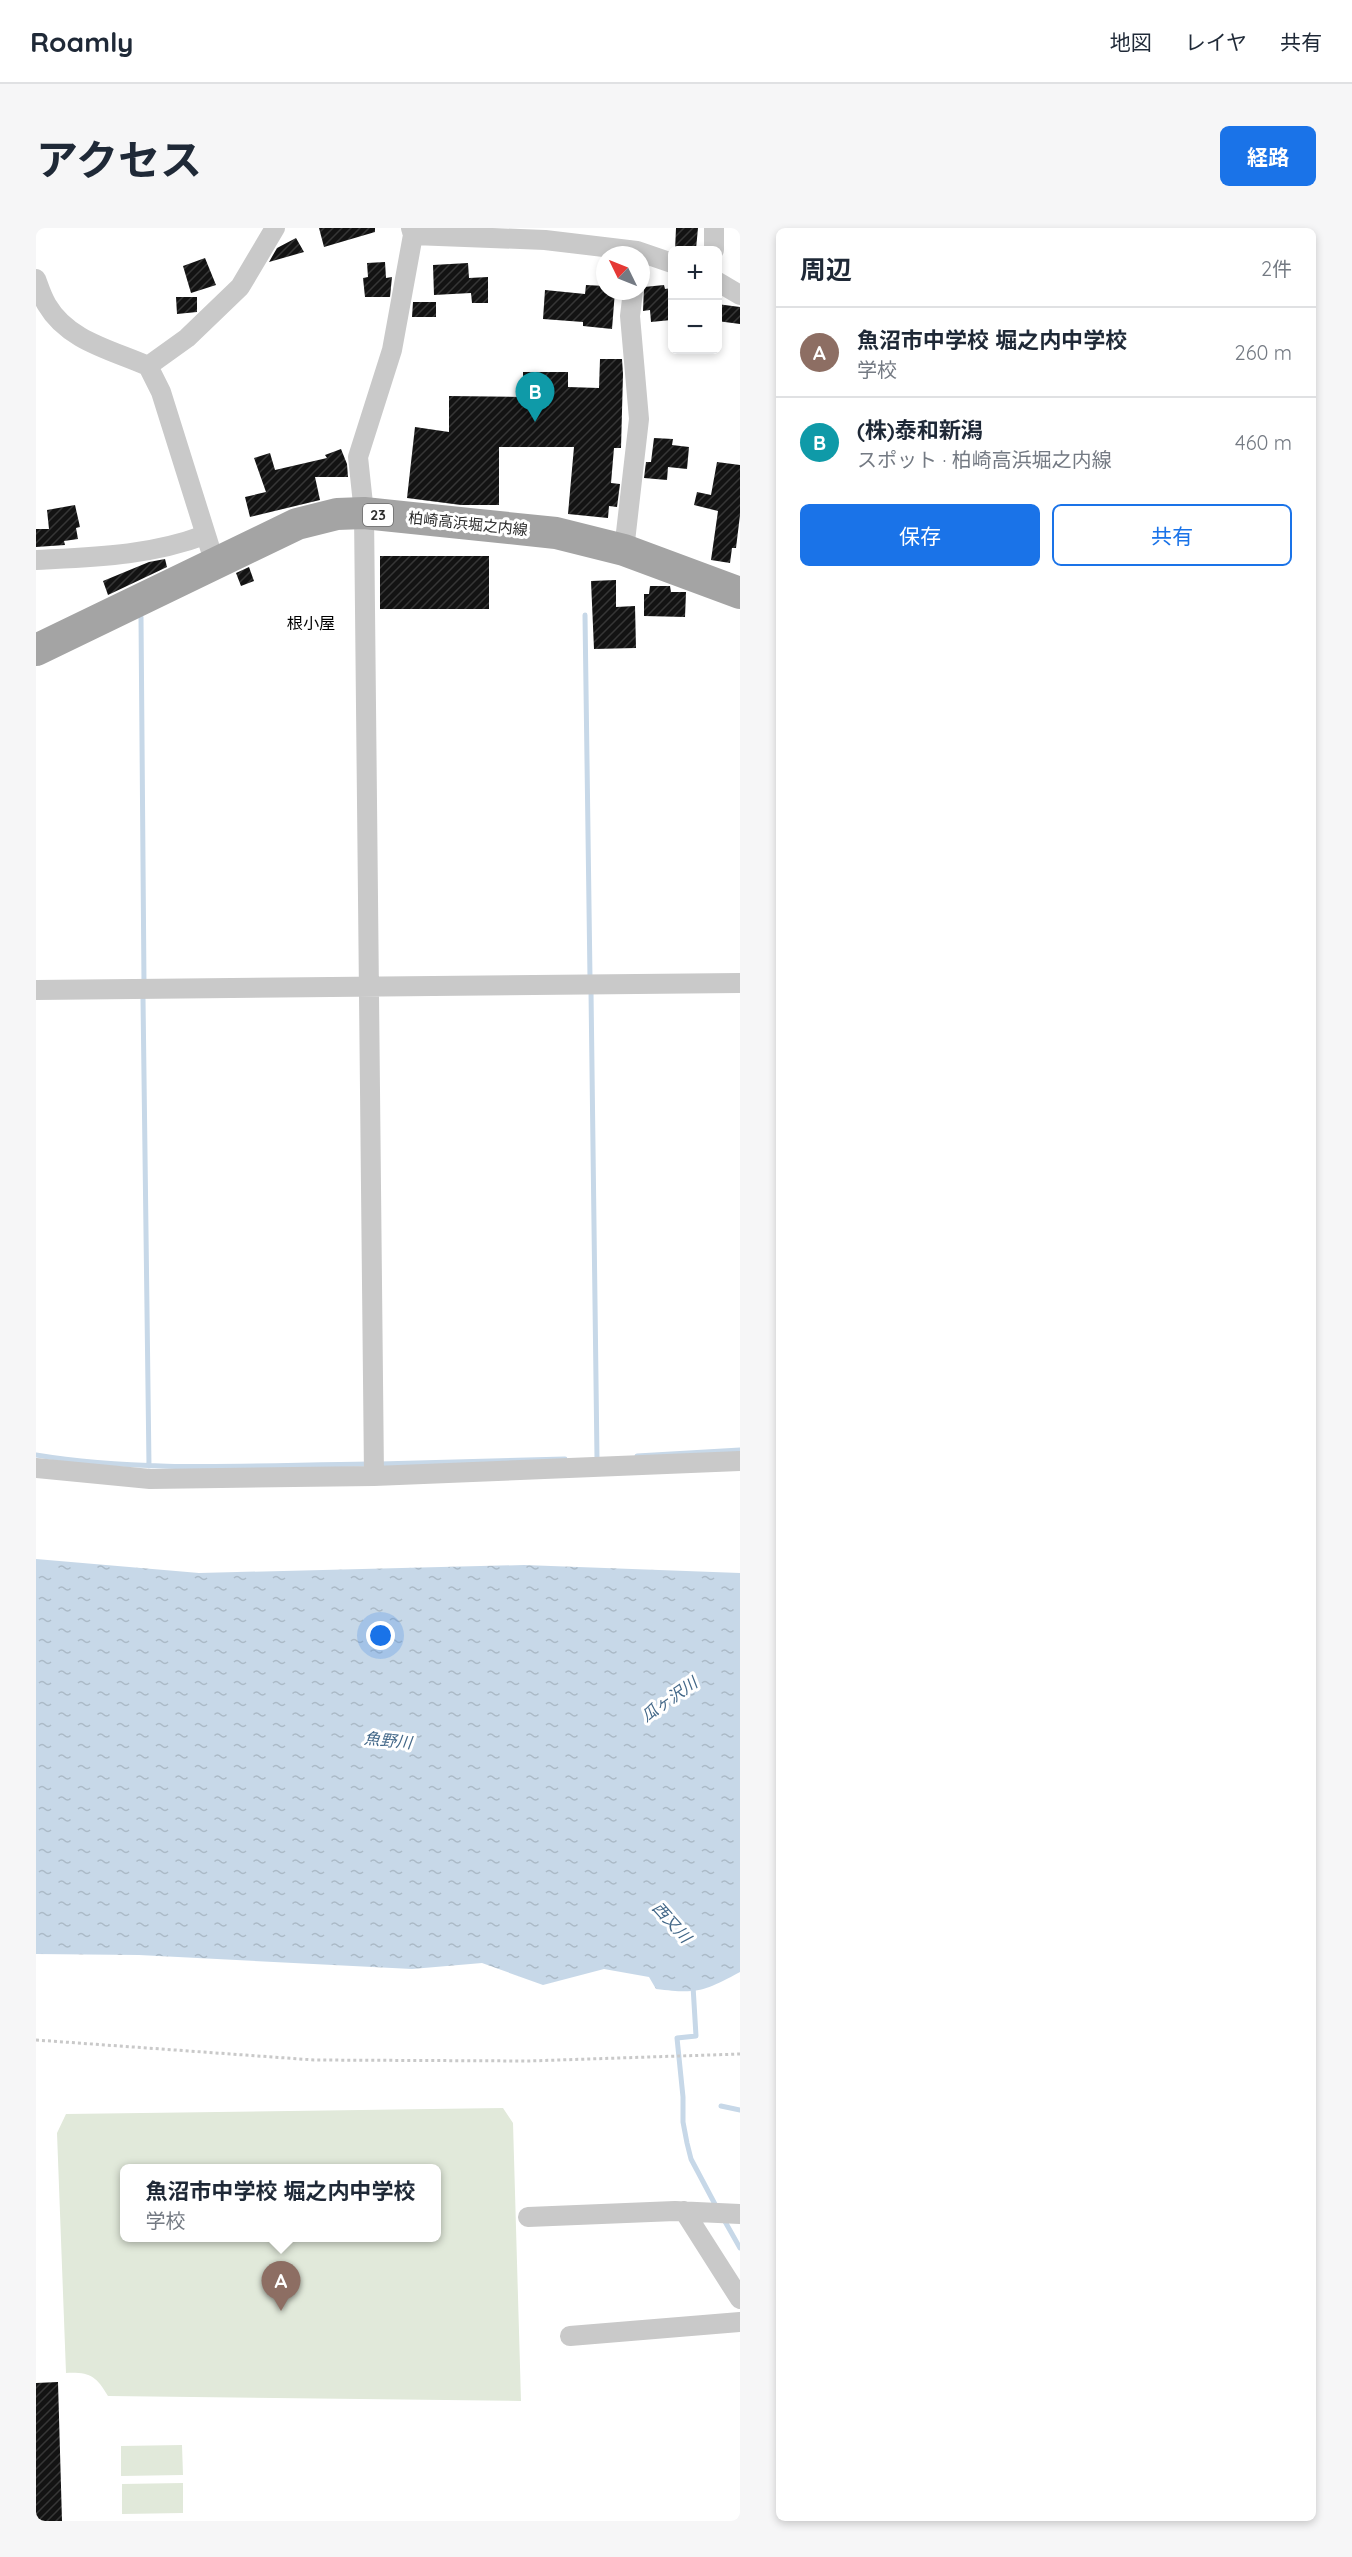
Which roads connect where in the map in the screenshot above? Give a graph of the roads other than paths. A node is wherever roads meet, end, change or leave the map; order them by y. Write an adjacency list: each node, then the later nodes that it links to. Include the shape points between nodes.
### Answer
1 (275, 228): 13 (street, via 240,287 187,339)
2 (714, 228): 6 (street)
3 (412, 232): 4 (street); 14 (street, via 392,350 358,457)
4 (544, 234): 5 (street)
5 (603, 246)
6 (714, 246)
7 (650, 257): 8 (street)
8 (668, 262)
9 (36, 279): 13 (street, via 47,305 78,337)
10 (722, 285): 11 (street)
11 (740, 295)
12 (632, 300): 16 (street, via 639,419)
13 (148, 366): 15 (street, via 161,392)
14 (364, 513): 15 (main road, 柏崎高浜堀之内線 / 23, via 337,514); 16 (main road, 柏崎高浜堀之内線 / 23, via 556,533); 21 (street)
15 (210, 550): 17 (street, via 188,542 125,556); 19 (main road, 柏崎高浜堀之内線 / 23)
16 (624, 550): 18 (main road, 柏崎高浜堀之内線 / 23)
17 (36, 560)
18 (740, 593)
19 (36, 650)
20 (740, 983): 21 (street)
21 (368, 985): 22 (street); 25 (street)
22 (36, 990)
23 (740, 1461): 25 (street)
24 (36, 1468): 25 (street, via 150,1479)
25 (374, 1476)
26 (689, 2212): 27 (street); 28 (street); 29 (street)
27 (737, 2214)
28 (528, 2217)
29 (740, 2299)
30 (740, 2322): 31 (street)
31 (570, 2336)

